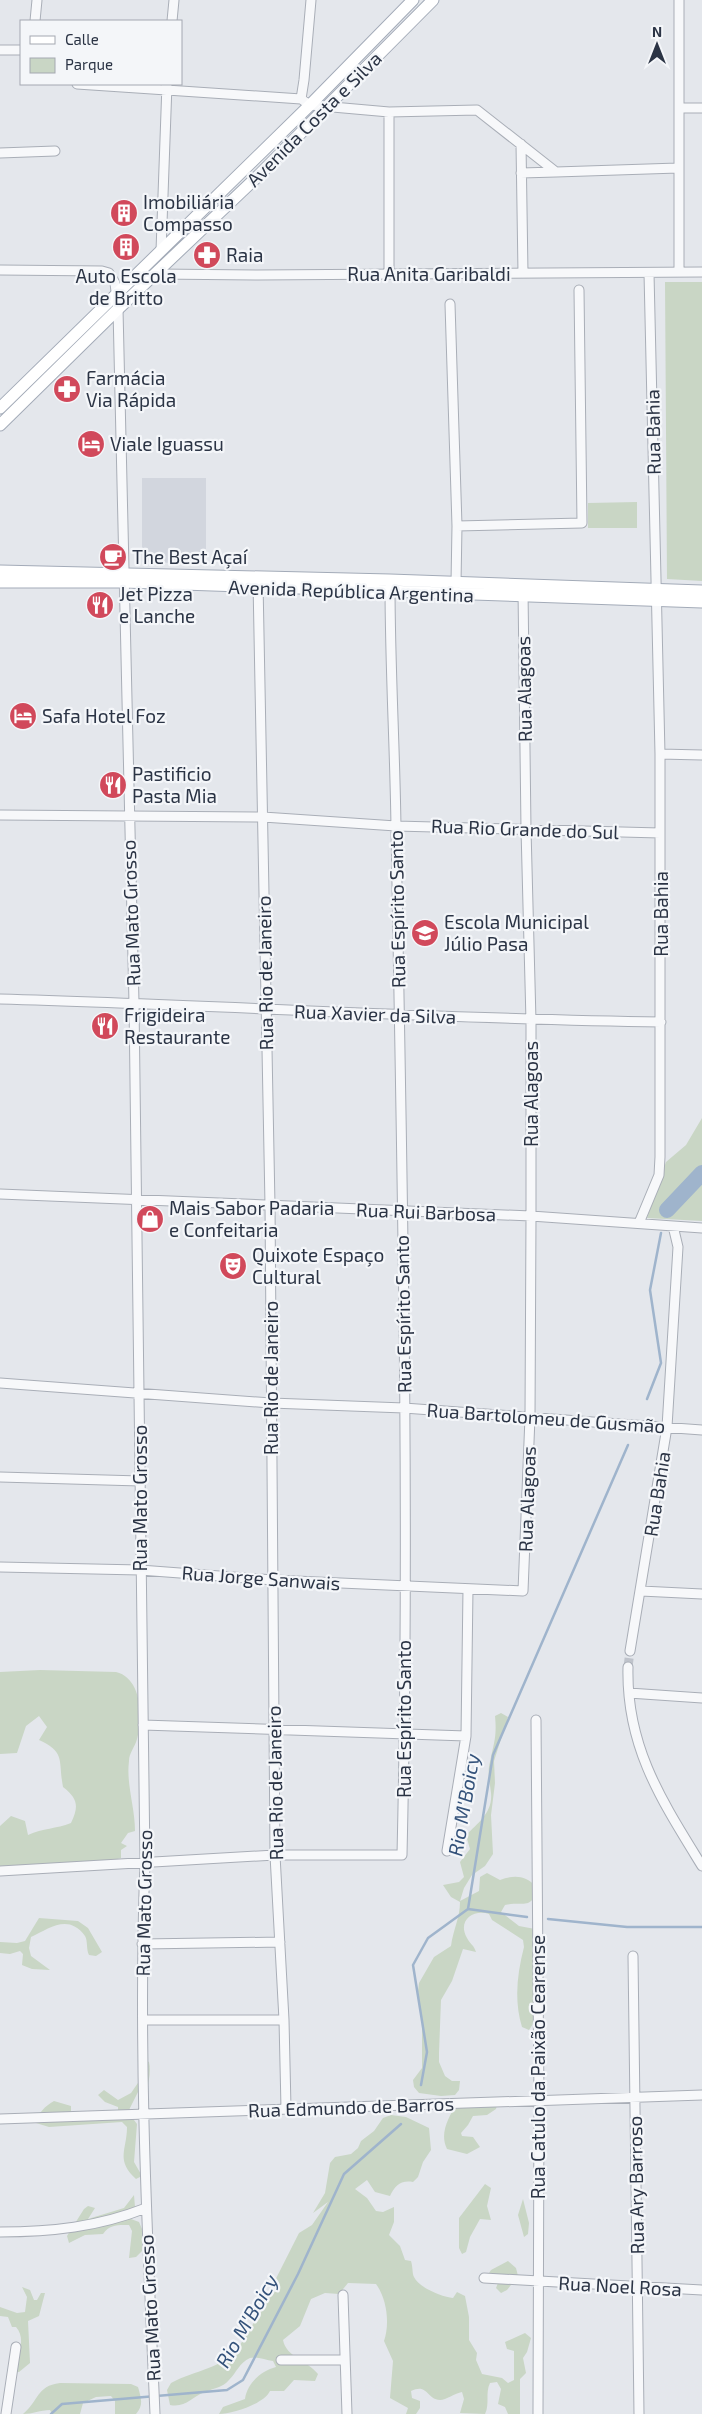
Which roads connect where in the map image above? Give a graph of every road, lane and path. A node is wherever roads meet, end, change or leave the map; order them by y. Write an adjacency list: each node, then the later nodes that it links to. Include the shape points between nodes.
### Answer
1 (37, 0): 7 (street)
2 (174, 0): 8 (street)
3 (311, 0): 13 (street)
4 (413, 0): 13 (main road, Avenida Costa e Silva)
5 (433, 0): 14 (main road, Avenida Costa e Silva)
6 (679, 0): 15 (street)
7 (35, 20)
8 (172, 20)
9 (0, 50): 10 (street)
10 (20, 50)
11 (107, 85): 12 (street)
12 (167, 87): 13 (street); 24 (street)
13 (305, 102): 14 (street); 24 (main road, Avenida Costa e Silva)
14 (326, 106): 17 (street); 30 (main road, Avenida Costa e Silva)
15 (680, 108): 16 (street); 21 (street)
16 (702, 108)
17 (389, 112): 18 (street, via 477,110); 31 (street)
18 (521, 144): 22 (street); 23 (street)
19 (55, 150): 20 (street)
20 (0, 153)
21 (678, 168): 22 (street); 27 (street)
22 (556, 172): 23 (street)
23 (521, 174): 29 (street)
24 (161, 251): 33 (main road, Avenida Costa e Silva)
25 (0, 270): 33 (street, Rua Mato Grosso, via 102,271 113,278)
26 (649, 272): 27 (street, Rua Anita Garibaldi); 29 (street, Rua Anita Garibaldi); 47 (street, Rua Bahia)
27 (680, 272): 28 (street, Rua Anita Garibaldi)
28 (702, 272)
29 (523, 273): 31 (street, Rua Anita Garibaldi)
30 (156, 274): 31 (street, Rua Anita Garibaldi); 35 (main road, Avenida Costa e Silva)
31 (389, 274)
32 (578, 290): 38 (street, via 582,523)
33 (116, 293): 35 (street, Rua Mato Grosso); 36 (main road, Avenida Costa e Silva)
34 (450, 304): 38 (street)
35 (118, 309): 37 (main road, Avenida Costa e Silva); 40 (street, Rua Mato Grosso)
36 (0, 408)
37 (0, 426)
38 (457, 526): 43 (street)
39 (0, 571): 40 (main road, Avenida República Argentina)
40 (124, 577): 41 (main road, Avenida República Argentina); 42 (main road, Avenida República Argentina); 53 (street, Rua Mato Grosso)
41 (0, 582)
42 (258, 582): 44 (main road, Avenida República Argentina); 52 (street, Rua Rio de Janeiro)
43 (456, 583): 44 (main road, Avenida República Argentina); 45 (main road, Avenida República Argentina)
44 (390, 586): 45 (main road, Avenida República Argentina); 54 (street, Rua Espírito Santo)
45 (523, 591): 47 (main road, Avenida República Argentina); 55 (street, Rua Alagoas)
46 (702, 591): 47 (main road, Avenida República Argentina)
47 (656, 596): 48 (main road, Avenida República Argentina); 49 (street, Rua Bahia)
48 (702, 602)
49 (660, 754): 50 (street); 56 (street, Rua Bahia)
50 (702, 755)
51 (0, 815): 53 (street, Rua Rio Grande do Sul)
52 (263, 817): 53 (street, Rua Rio Grande do Sul); 54 (street, Rua Rio Grande do Sul); 59 (street, Rua Rio de Janeiro)
53 (128, 818): 58 (street, Rua Mato Grosso)
54 (396, 826): 55 (street, Rua Rio Grande do Sul); 60 (street, Rua Espírito Santo)
55 (526, 829): 56 (street, Rua Rio Grande do Sul); 61 (street, Rua Alagoas)
56 (660, 833): 62 (street, Rua Bahia)
57 (0, 999): 58 (street, Rua Xavier da Silva)
58 (134, 1003): 59 (street, Rua Xavier da Silva); 64 (street, Rua Mato Grosso)
59 (265, 1010): 60 (street, Rua Xavier da Silva); 65 (street, Rua Rio de Janeiro)
60 (398, 1015): 61 (street, Rua Xavier da Silva); 66 (street, Rua Espírito Santo)
61 (531, 1021): 62 (street, Rua Xavier da Silva); 67 (street, Rua Alagoas)
62 (661, 1022): 68 (street, Rua Bahia, via 659,1174)
63 (0, 1194): 64 (street, Rua Rui Barbosa)
64 (136, 1201): 65 (street, Rua Rui Barbosa); 72 (street, Rua Mato Grosso)
65 (270, 1205): 66 (street, Rua Rui Barbosa); 73 (street, Rua Rio de Janeiro)
66 (402, 1212): 67 (street, Rua Rui Barbosa); 74 (street, Rua Espírito Santo)
67 (531, 1216): 68 (street, Rua Rui Barbosa); 75 (street, Rua Alagoas)
68 (639, 1223): 69 (street, Rua Rui Barbosa)
69 (673, 1226): 70 (street, Rua Rui Barbosa); 76 (street, Rua Bahia, via 678,1264)
70 (702, 1228)
71 (0, 1383): 72 (street, Rua Bartolomeu de Gusmão)
72 (139, 1394): 73 (street, Rua Bartolomeu de Gusmão); 79 (street, Rua Mato Grosso)
73 (271, 1403): 74 (street, Rua Bartolomeu de Gusmão); 82 (street, Rua Rio de Janeiro)
74 (404, 1408): 75 (street, Rua Bartolomeu de Gusmão); 83 (street, Rua Espírito Santo)
75 (530, 1417): 76 (street, Rua Bartolomeu de Gusmão); 85 (street, Rua Alagoas)
76 (667, 1427): 77 (street, Rua Bartolomeu de Gusmão); 86 (street, Rua Bahia)
77 (702, 1430)
78 (0, 1477): 79 (street)
79 (140, 1481): 81 (street, Rua Mato Grosso)
80 (0, 1567): 81 (street, Rua Jorge Sanwais)
81 (140, 1570): 82 (street, Rua Jorge Sanwais); 93 (street, Rua Mato Grosso)
82 (273, 1580): 83 (street, Rua Jorge Sanwais); 94 (street, Rua Rio de Janeiro)
83 (404, 1586): 84 (street, Rua Jorge Sanwais); 95 (street, Rua Espírito Santo)
84 (468, 1590): 85 (street, Rua Jorge Sanwais); 96 (street)
85 (523, 1591)
86 (641, 1591): 87 (street); 88 (street, Rua Bahia)
87 (702, 1594)
88 (630, 1651)
89 (628, 1667): 90 (street)
90 (629, 1693): 91 (street); 100 (street, via 632,1726 659,1797)
91 (702, 1698)
92 (536, 1720): 109 (street, Rua Catulo da Paixão Cearense)
93 (143, 1725): 94 (street); 99 (street, Rua Mato Grosso)
94 (275, 1729): 95 (street); 98 (street, Rua Rio de Janeiro)
95 (405, 1734): 96 (street); 98 (street, Rua Espírito Santo, via 402,1856)
96 (466, 1736): 97 (street)
97 (448, 1851)
98 (275, 1855): 99 (street); 102 (street, Rua Rio de Janeiro)
99 (146, 1862): 101 (street); 103 (street, Rua Mato Grosso)
100 (702, 1866)
101 (0, 1871)
102 (280, 1942): 103 (street); 106 (street, Rua Rio de Janeiro)
103 (142, 1944): 105 (street, Rua Mato Grosso)
104 (633, 1956): 108 (street, Rua Ary Barroso)
105 (143, 2020): 106 (street); 111 (street, Rua Mato Grosso)
106 (284, 2020): 110 (street, Rua Rio de Janeiro)
107 (702, 2095): 108 (street, Rua Edmundo de Barros)
108 (634, 2099): 109 (street, Rua Edmundo de Barros); 117 (street, Rua Ary Barroso)
109 (539, 2102): 110 (street, Rua Edmundo de Barros); 116 (street, Rua Catulo da Paixão Cearense)
110 (286, 2108): 111 (street, Rua Edmundo de Barros)
111 (144, 2114): 112 (street, Rua Edmundo de Barros); 113 (street, Rua Mato Grosso)
112 (0, 2119)
113 (146, 2208): 114 (street, via 77,2228); 124 (street, Rua Mato Grosso)
114 (0, 2232)
115 (484, 2278): 116 (street, Rua Noel Rosa)
116 (538, 2281): 117 (street, Rua Noel Rosa); 126 (street, Rua Catulo da Paixão Cearense)
117 (638, 2288): 118 (street, Rua Noel Rosa); 127 (street, Rua Ary Barroso)
118 (702, 2290)
119 (343, 2295): 122 (street)
120 (16, 2348): 123 (street)
121 (281, 2360): 122 (street)
122 (345, 2360): 125 (street)
123 (6, 2414)
124 (155, 2414)
125 (347, 2414)
126 (538, 2414)
127 (640, 2414)

